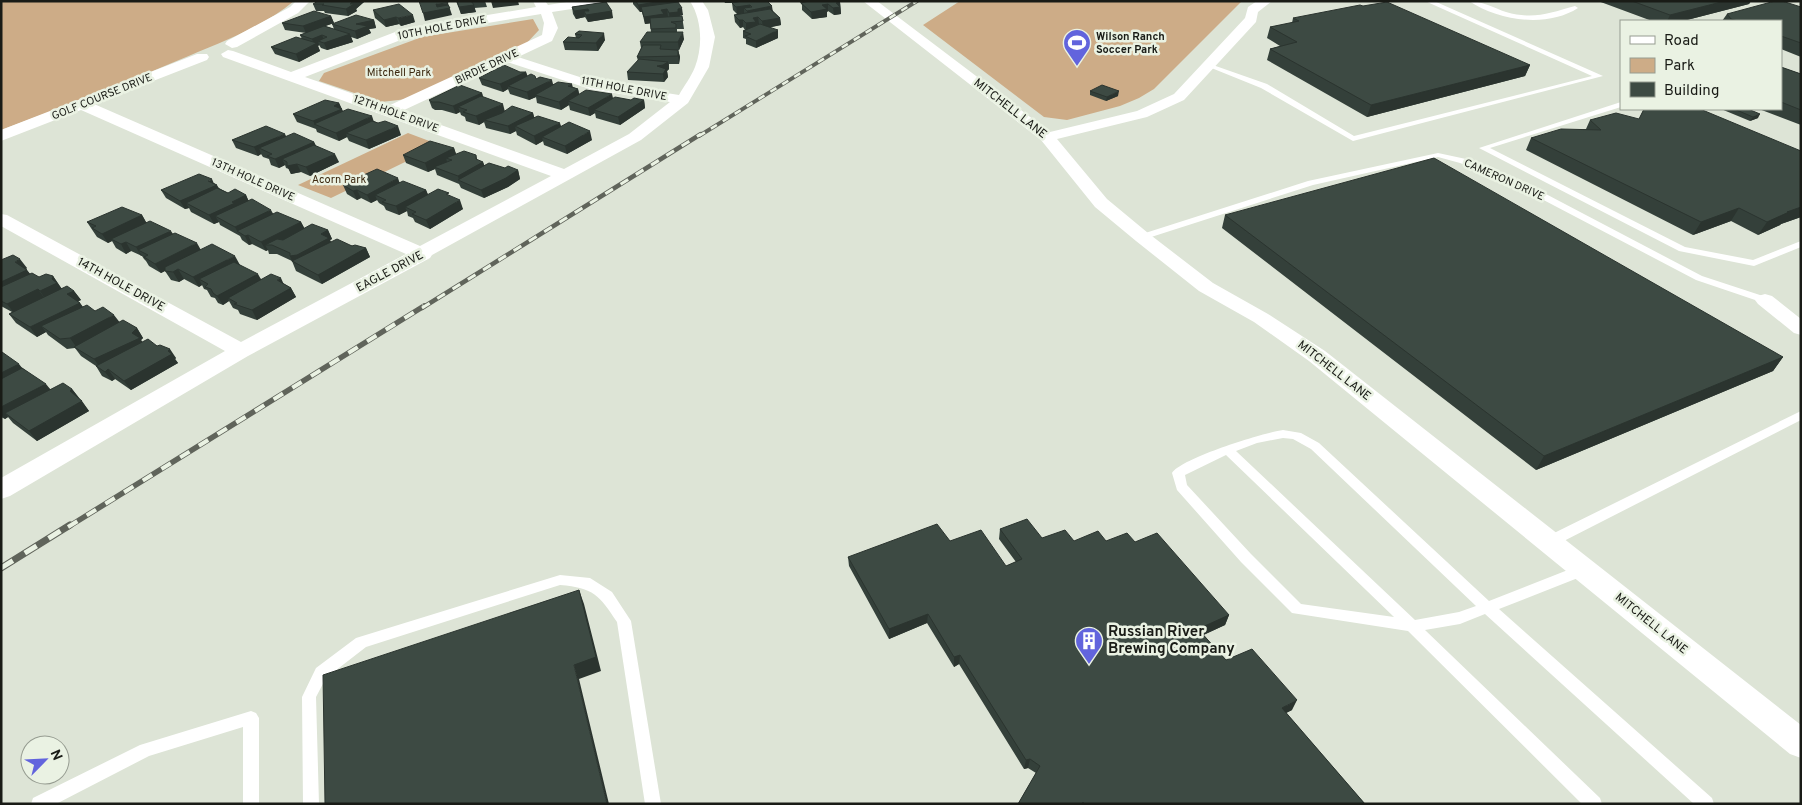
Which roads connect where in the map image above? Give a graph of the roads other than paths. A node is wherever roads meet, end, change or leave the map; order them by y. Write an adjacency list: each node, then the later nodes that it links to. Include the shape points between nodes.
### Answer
1 (304, 1): 10 (street, GOLF COURSE DRIVE, via 294,10)
2 (598, 1): 8 (street, 10TH HOLE DRIVE)
3 (696, 1): 14 (street, EAGLE DRIVE, via 702,10 708,37 702,67)
4 (869, 1): 19 (street, MITCHELL LANE)
5 (1266, 1): 12 (street, via 1252,10 1250,19)
6 (1428, 1): 12 (lane, via 1600,76 1354,139 1264,86)
7 (1472, 1): 9 (lane, via 1500,13 1520,17 1541,18)
8 (542, 6): 11 (street, BIRDIE DRIVE, via 552,23 547,38); 13 (street, 10TH HOLE DRIVE, via 408,32)
9 (1575, 8)
10 (217, 49): 13 (street, 12TH HOLE DRIVE); 16 (street, GOLF COURSE DRIVE)
11 (508, 58): 14 (street, 11TH HOLE DRIVE, via 590,85); 17 (street, BIRDIE DRIVE)
12 (1208, 65): 19 (street, via 1179,97 1142,114)
13 (291, 77): 17 (street, 12TH HOLE DRIVE)
14 (683, 100): 20 (street, EAGLE DRIVE, via 635,137)
15 (1620, 104): 23 (lane, via 1483,148 1682,250 1754,263)
16 (82, 105): 18 (street, GOLF COURSE DRIVE); 24 (street, 13TH HOLE DRIVE)
17 (388, 112): 20 (street, 12TH HOLE DRIVE)
18 (1, 136)
19 (1047, 137): 22 (street, MITCHELL LANE, via 1101,203)
20 (565, 175): 24 (street, EAGLE DRIVE)
21 (1, 219): 27 (street, 14TH HOLE DRIVE)
22 (1142, 237): 25 (lane, CAMERON DRIVE, via 1311,183 1438,156 1464,161 1516,182 1699,278); 31 (street, MITCHELL LANE, via 1206,287 1261,318 1317,356)
23 (1801, 244)
24 (423, 254): 27 (street, EAGLE DRIVE)
25 (1765, 300): 26 (street)
26 (1801, 329)
27 (241, 352): 30 (street, EAGLE DRIVE)
28 (1801, 415): 31 (lane)
29 (1228, 451): 33 (lane, via 1273,434 1293,434 1315,446); 34 (lane); 34 (lane, via 1178,473 1181,487 1296,609)
30 (4, 485)
31 (1549, 542): 32 (street, MITCHELL LANE)
32 (1583, 570): 33 (lane); 35 (street, MITCHELL LANE)
33 (1487, 607): 34 (lane, via 1460,618); 41 (lane)
34 (1412, 626): 40 (lane)
35 (1801, 744)
36 (39, 804): 37 (lane, via 146,750 252,718)
37 (251, 804)
38 (311, 804): 39 (lane, via 309,697 321,673 361,642 560,580 585,582 607,596 624,621)
39 (653, 804)
40 (1594, 804)
41 (1706, 804)

